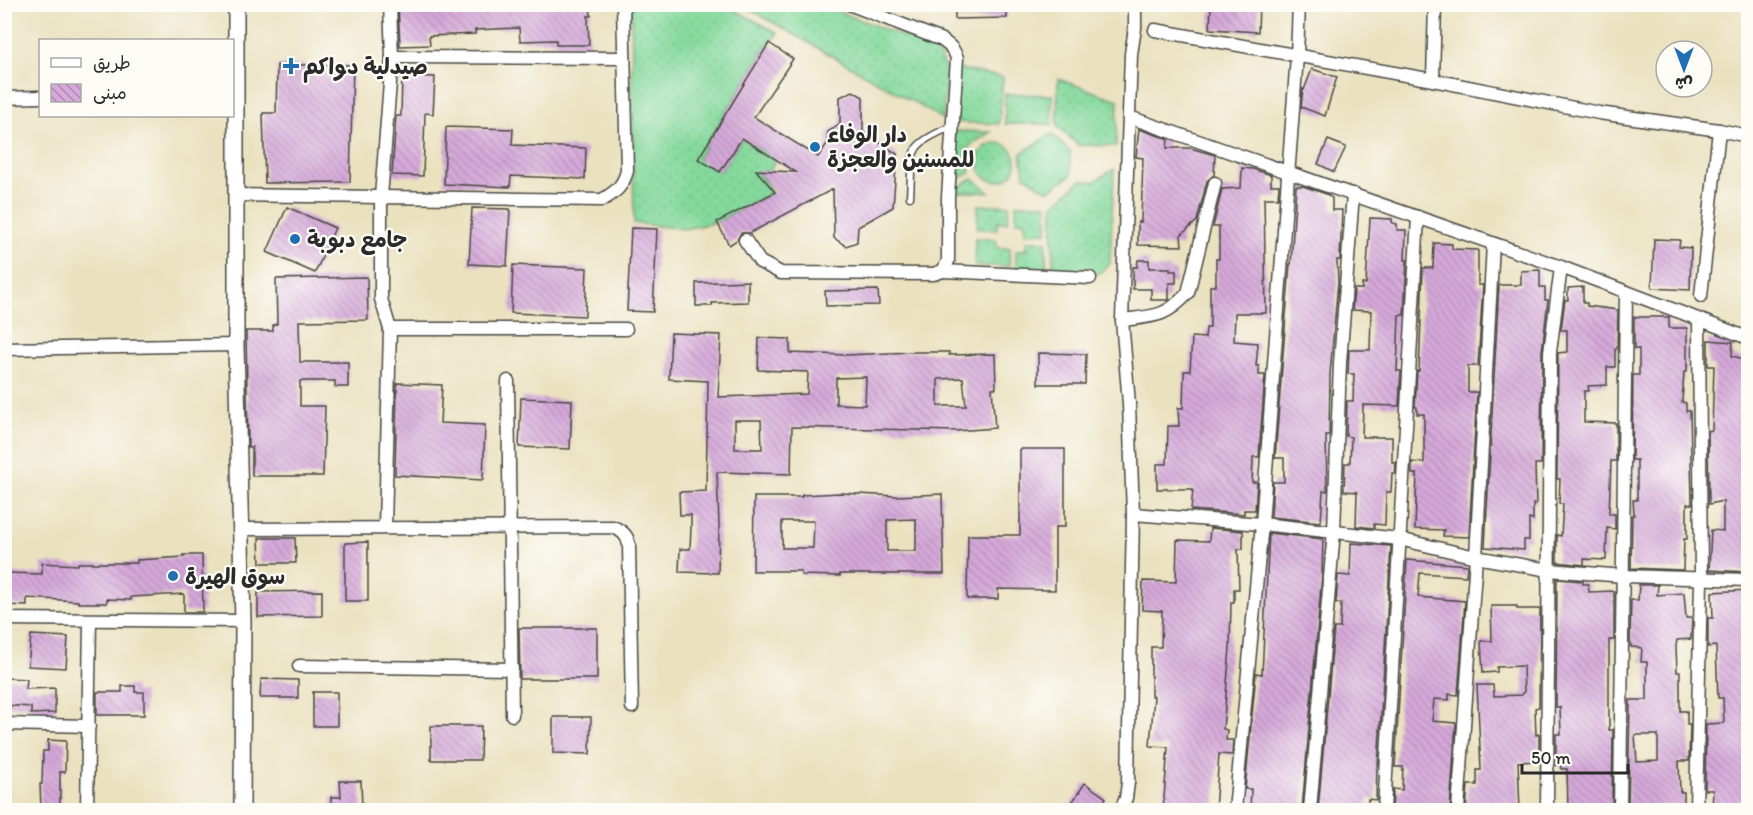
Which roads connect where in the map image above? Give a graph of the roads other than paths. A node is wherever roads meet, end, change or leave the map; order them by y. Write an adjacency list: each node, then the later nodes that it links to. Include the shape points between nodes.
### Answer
1 (236, 4): 13 (street)
2 (390, 4): 10 (street)
3 (623, 4): 11 (street)
4 (849, 4): 17 (street, via 952,47 957,58)
5 (1135, 4): 16 (street)
6 (1299, 4): 9 (street)
7 (1435, 4): 12 (street)
8 (1155, 30): 9 (street)
9 (1297, 56): 12 (street); 20 (street)
10 (392, 57): 11 (street); 24 (street)
11 (624, 58): 24 (street, via 627,171 616,192 602,200)
12 (1433, 80): 18 (street, via 1599,113)
13 (234, 91): 23 (street)
14 (39, 97): 15 (street)
15 (4, 98)
16 (1129, 117): 20 (street); 35 (street)
17 (952, 125): 25 (lane, via 917,145); 30 (street, via 948,261)
18 (1719, 130): 19 (street); 33 (street)
19 (1749, 136)
20 (1287, 171): 22 (street); 43 (street)
21 (1215, 183): 35 (street, via 1188,293 1162,315)
22 (1353, 194): 26 (street); 47 (street, via 1340,363)
23 (236, 195): 24 (street); 39 (street)
24 (381, 197): 36 (street, via 381,299)
25 (910, 197)
26 (1418, 218): 28 (street); 48 (street)
27 (745, 240): 30 (street, via 760,262 781,273)
28 (1493, 244): 29 (street); 49 (street)
29 (1561, 267): 32 (street); 50 (street, via 1550,352)
30 (943, 272): 31 (street)
31 (1090, 278)
32 (1626, 292): 34 (street); 51 (street)
33 (1701, 296)
34 (1699, 320): 38 (street); 52 (street)
35 (1122, 321): 42 (street)
36 (390, 328): 37 (street); 44 (street)
37 (626, 329)
38 (1749, 338)
39 (236, 345): 40 (street); 46 (street)
40 (4, 349)
41 (508, 381): 45 (street)
42 (1133, 514): 43 (street); 65 (street, via 1128,783)
43 (1262, 524): 47 (street); 66 (street)
44 (385, 527): 45 (street); 46 (street)
45 (510, 527): 58 (street); 59 (street, via 613,527 627,536)
46 (242, 529): 56 (street)
47 (1334, 531): 48 (street); 67 (street)
48 (1399, 539): 49 (street); 68 (street)
49 (1476, 557): 50 (street); 69 (street)
50 (1550, 570): 51 (street); 70 (street)
51 (1624, 576): 52 (street); 71 (street)
52 (1701, 579): 53 (street); 72 (street)
53 (1749, 580)
54 (4, 619): 55 (street)
55 (90, 621): 56 (street); 62 (street)
56 (243, 621): 64 (street)
57 (299, 666): 58 (street)
58 (512, 669): 60 (street)
59 (632, 707)
60 (512, 715)
61 (4, 724): 62 (street)
62 (89, 726): 63 (street)
63 (87, 810)
64 (242, 810)
65 (1121, 810)
66 (1234, 810)
67 (1310, 810)
68 (1384, 810)
69 (1458, 810)
70 (1547, 810)
71 (1620, 810)
72 (1696, 810)

